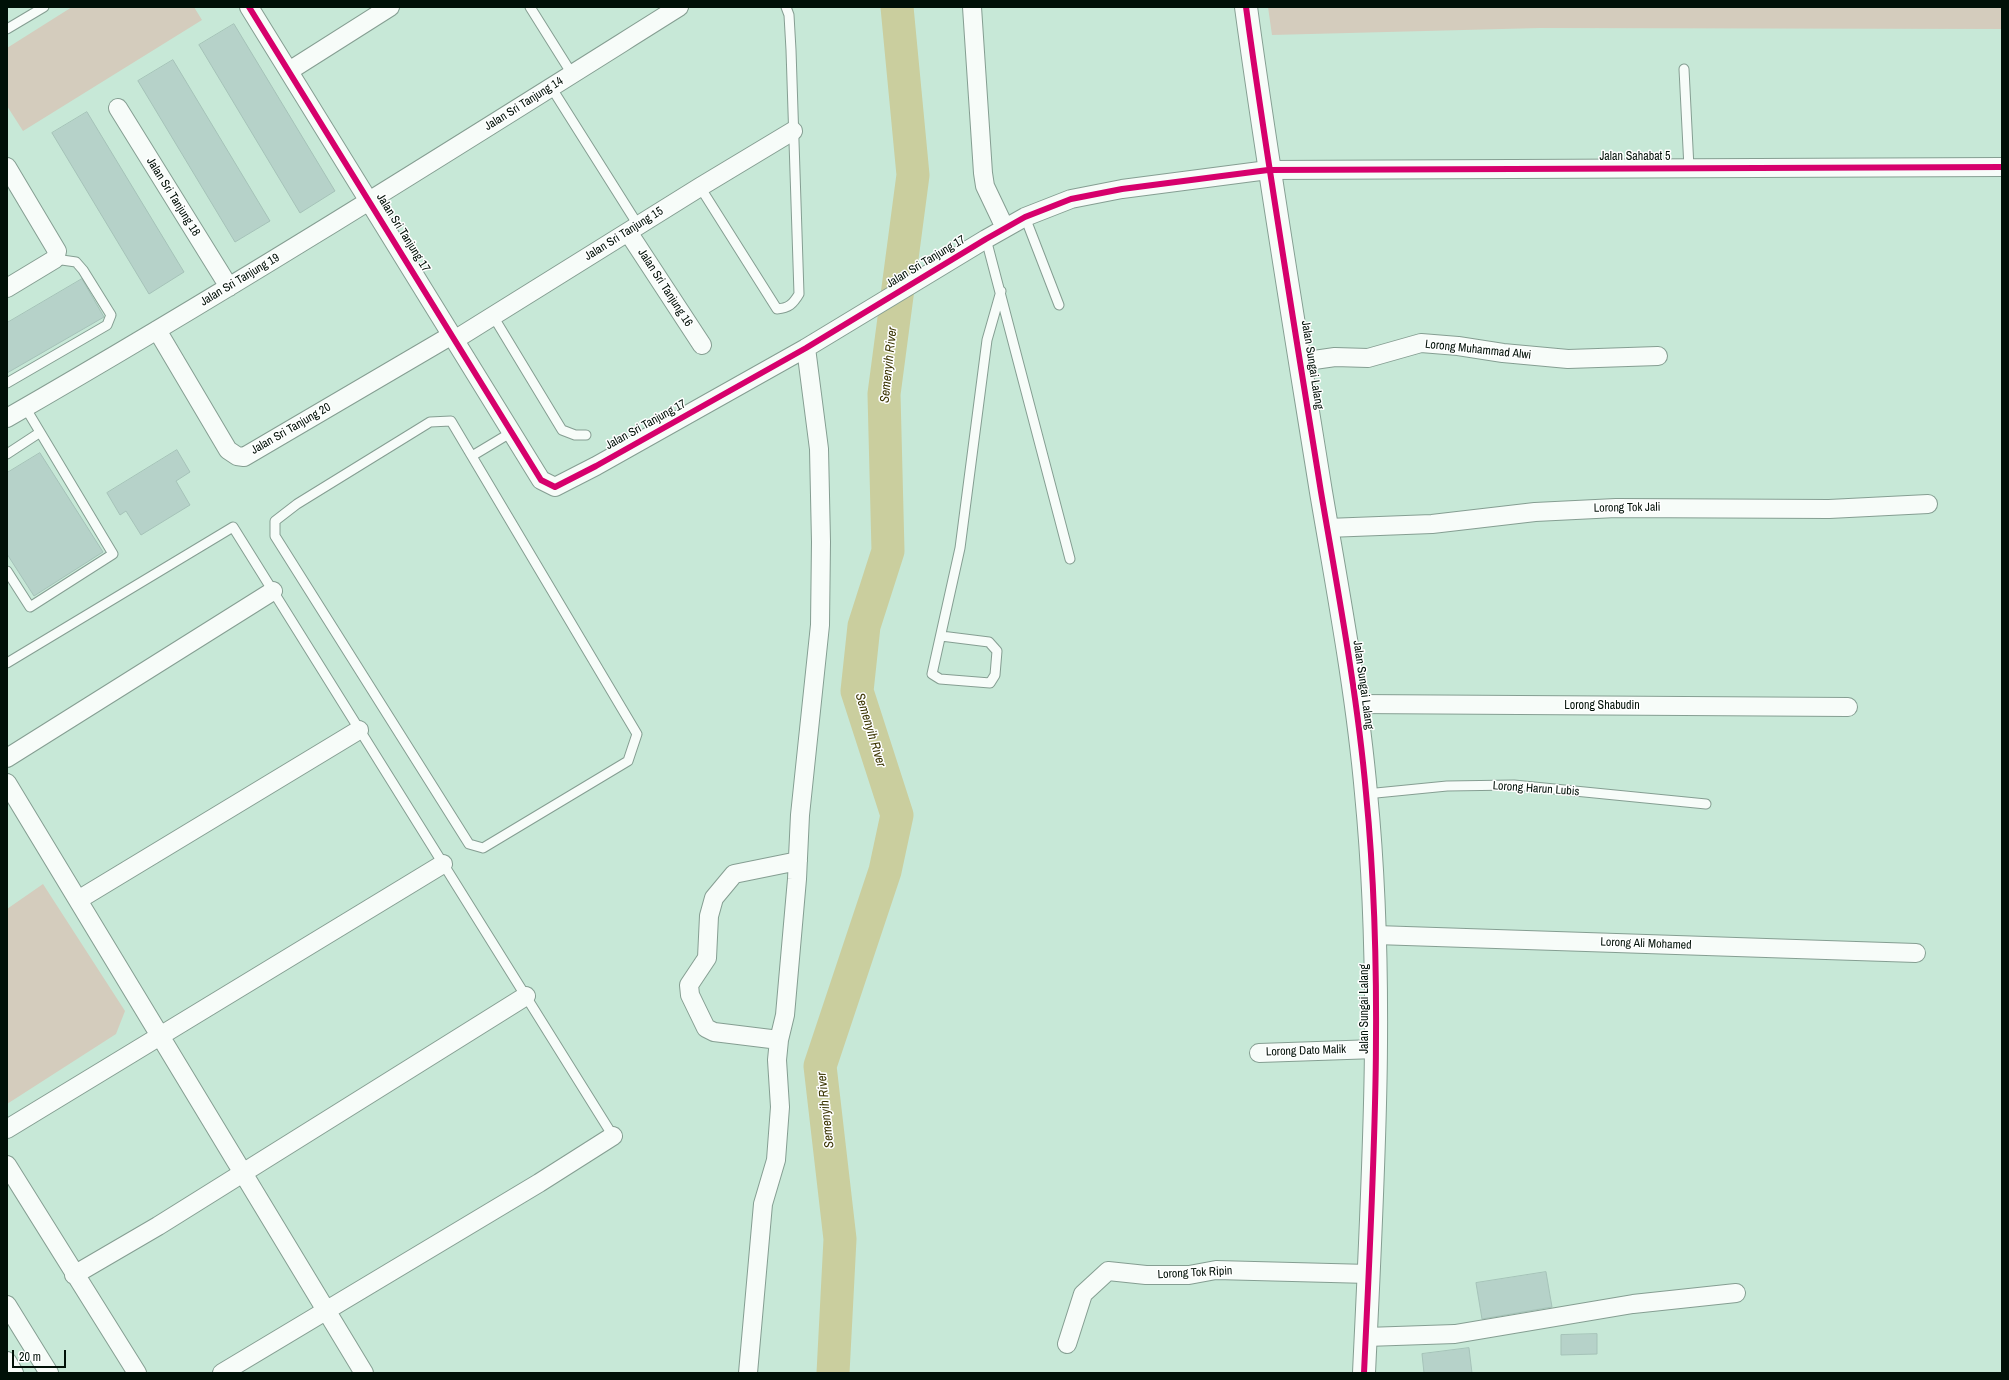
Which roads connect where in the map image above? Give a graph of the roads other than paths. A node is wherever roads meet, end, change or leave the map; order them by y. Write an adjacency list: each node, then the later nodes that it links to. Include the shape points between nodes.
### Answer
1 (44, 7): 9 (lane)
2 (249, 7): 11 (street, Jalan Sri Tanjung 17)
3 (390, 7): 11 (street)
4 (530, 7): 12 (lane)
5 (678, 7): 12 (street, Jalan Sri Tanjung 14)
6 (786, 7): 15 (lane, via 789,22)
7 (972, 7): 24 (street, via 983,173 985,186)
8 (1246, 7): 19 (street, Jalan Sungai Lalang)
9 (7, 29)
10 (1684, 69): 18 (lane)
11 (289, 71): 22 (street, Jalan Sri Tanjung 17)
12 (572, 74): 13 (street, Jalan Sri Tanjung 14)
13 (552, 87): 22 (street, Jalan Sri Tanjung 14); 25 (lane)
14 (118, 108): 28 (street, Jalan Sri Tanjung 18)
15 (793, 131): 21 (street, Jalan Sri Tanjung 15); 21 (lane, via 799,294 794,303 786,308 777,308)
16 (7, 167): 20 (street)
17 (2002, 167): 18 (street, Jalan Sahabat 5)
18 (1689, 168): 19 (street, Jalan Sahabat 5)
19 (1268, 170): 23 (street, Jalan Sri Tanjung 17, via 1122,189 1071,199); 38 (street, Jalan Sungai Lalang)
20 (12, 185): 27 (street)
21 (700, 187): 25 (street, Jalan Sri Tanjung 15)
22 (370, 201): 28 (street, Jalan Sri Tanjung 19); 34 (street, Jalan Sri Tanjung 17)
23 (1026, 217): 24 (street, Jalan Sri Tanjung 17); 31 (lane)
24 (1005, 228): 26 (street, Jalan Sri Tanjung 17)
25 (633, 229): 32 (street, Jalan Sri Tanjung 15); 35 (street, Jalan Sri Tanjung 16)
26 (986, 239): 30 (lane); 36 (street, Jalan Sri Tanjung 17)
27 (56, 255): 29 (street); 39 (lane, via 76,262 84,270 111,315 108,325)
28 (228, 287): 33 (street, Jalan Sri Tanjung 19)
29 (7, 288)
30 (1001, 292): 49 (lane); 52 (lane, via 987,340 960,548)
31 (1059, 305)
32 (493, 316): 34 (street, Jalan Sri Tanjung 15); 44 (lane, Jalan Sri Tanjung 17, via 562,430 574,435)
33 (158, 330): 34 (street, Jalan Sri Tanjung 20, via 228,450 244,457); 40 (street, Jalan Sri Tanjung 19)
34 (454, 337): 42 (street, Jalan Sri Tanjung 17)
35 (702, 345)
36 (806, 348): 42 (street, Jalan Sri Tanjung 17, via 555,487 541,480); 61 (street, via 819,449 820,625 800,815)
37 (1658, 356): 38 (street, Lorong Muhammad Alwi, via 1568,359 1421,343 1368,358 1334,357)
38 (1300, 362): 48 (street, Jalan Sungai Lalang)
39 (7, 383)
40 (25, 407): 41 (street, Jalan Sri Tanjung 19); 43 (lane)
41 (7, 418)
42 (512, 432): 46 (lane)
43 (39, 433): 45 (lane); 50 (lane, via 113,554 30,607)
44 (586, 435)
45 (7, 454)
46 (472, 456): 46 (lane, via 637,734 628,761 483,848 469,844 275,536 275,521 297,504 430,422 451,421)
47 (1928, 504): 48 (street, Lorong Tok Jali, via 1829,509 1616,508 1535,512 1432,524)
48 (1327, 528): 54 (street, Jalan Sungai Lalang)
49 (1070, 559)
50 (7, 571)
51 (273, 591): 53 (lane, via 233,527); 56 (lane); 57 (street)
52 (941, 636): 52 (lane, via 932,674 940,679 990,683 996,675 997,651 989,642)
53 (7, 663)
54 (1356, 704): 55 (street, Lorong Shabudin); 59 (street, Jalan Sungai Lalang)
55 (1848, 707)
56 (360, 730): 62 (lane); 63 (street)
57 (7, 758)
58 (7, 783): 63 (street)
59 (1366, 794): 60 (lane, Lorong Harun Lubis, via 1447,786 1514,785); 64 (street, Jalan Sungai Lalang)
60 (1706, 804)
61 (798, 861): 68 (street, via 785,1015); 68 (street, via 734,874 714,898 709,916 707,958 689,985 690,995 706,1028 721,1033)
62 (443, 864): 66 (lane); 67 (street)
63 (78, 900): 67 (street)
64 (1376, 935): 65 (street, Lorong Ali Mohamed); 69 (street, Jalan Sungai Lalang)
65 (1916, 953)
66 (526, 996): 72 (lane); 74 (street)
67 (160, 1035): 71 (street); 74 (street)
68 (779, 1040): 88 (street, via 777,1060 780,1107 776,1160 762,1204)
69 (1376, 1049): 70 (street, Lorong Dato Malik); 75 (street, Jalan Sungai Lalang)
70 (1259, 1053)
71 (7, 1129)
72 (613, 1136): 79 (street)
73 (7, 1165): 76 (street)
74 (243, 1172): 76 (street); 79 (street)
75 (1369, 1274): 80 (street, Jalan Sungai Lalang); 81 (street, Lorong Tok Ripin, via 1216,1270 1189,1275 1146,1275 1108,1271 1083,1294)
76 (74, 1275): 85 (street)
77 (1736, 1293): 80 (street, via 1633,1304 1455,1334)
78 (7, 1305): 84 (street)
79 (326, 1310): 86 (street); 87 (street)
80 (1366, 1337): 89 (street, Jalan Sungai Lalang)
81 (1067, 1344)
82 (7, 1361): 83 (street)
83 (14, 1373)
84 (49, 1373)
85 (137, 1373)
86 (222, 1373)
87 (364, 1373)
88 (748, 1373)
89 (1364, 1373)

